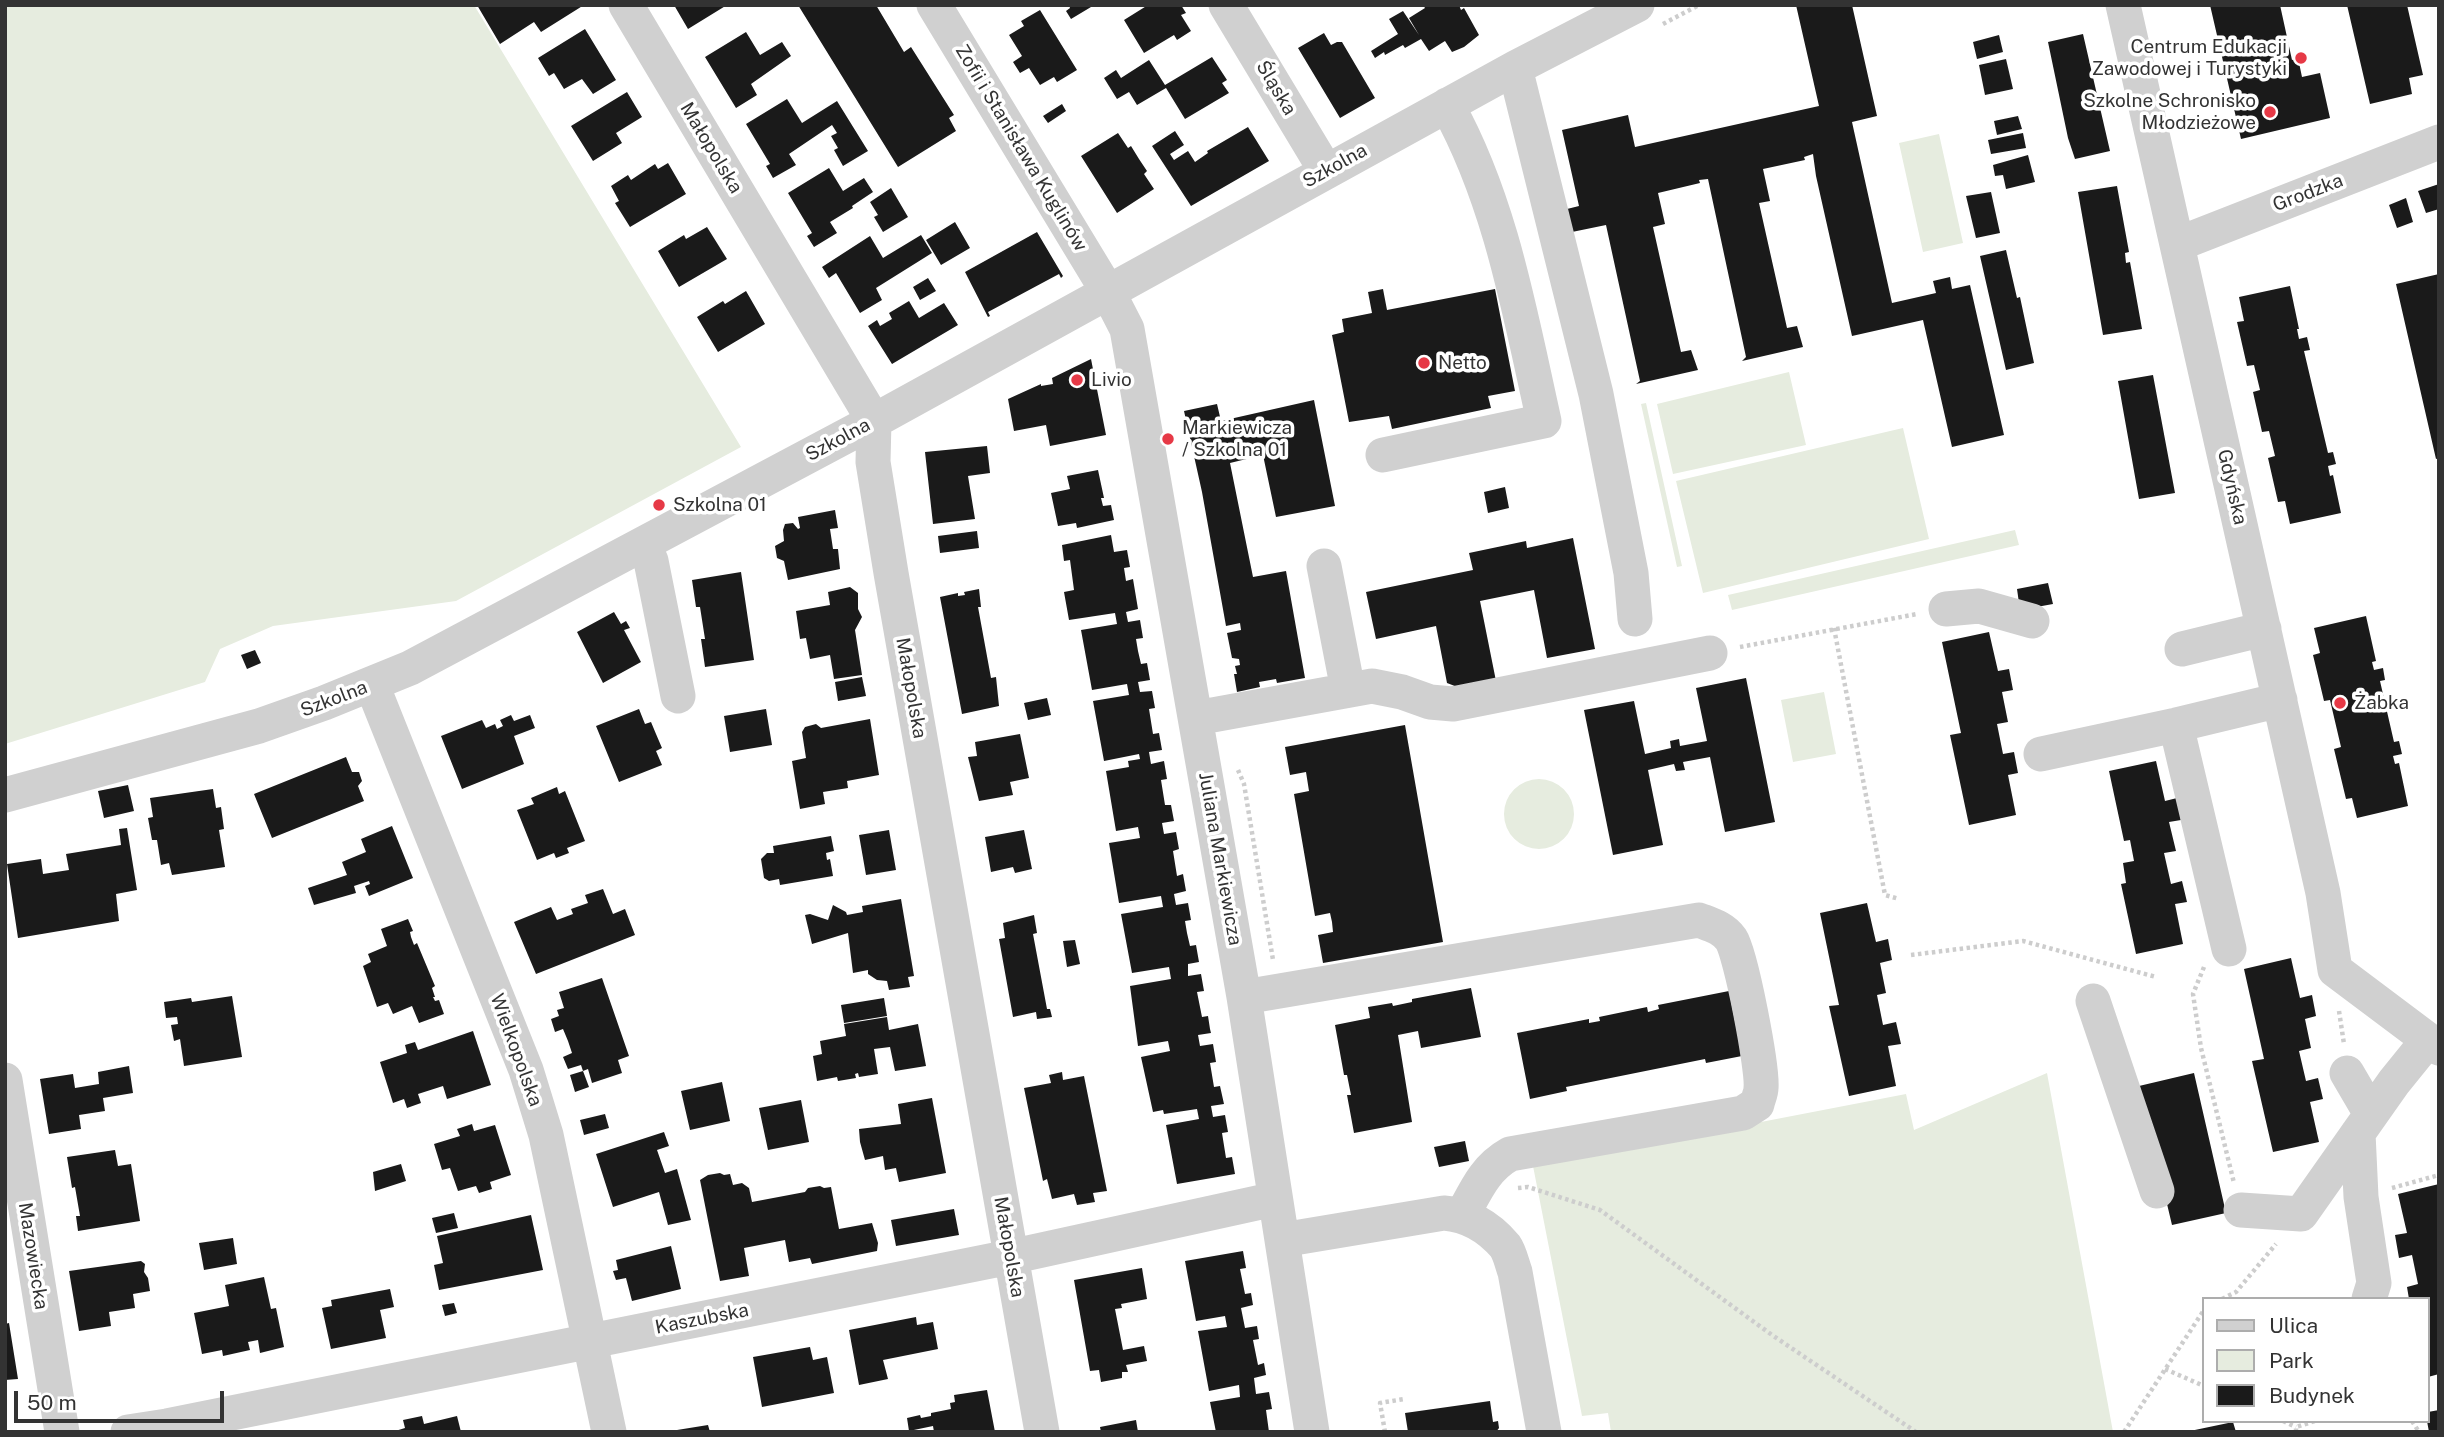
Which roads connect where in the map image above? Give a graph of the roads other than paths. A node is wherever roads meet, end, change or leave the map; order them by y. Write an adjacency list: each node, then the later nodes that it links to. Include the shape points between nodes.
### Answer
1 (626, 5): 12 (street, Małopolska)
2 (934, 5): 11 (street, Zofii i Stanisława Kuglinów)
3 (1226, 5): 9 (street, Śląska)
4 (1637, 5): 6 (street, Szkolna)
5 (2123, 5): 10 (street, Gdyńska)
6 (1516, 68): 7 (street, Szkolna); 17 (street, via 1596,394 1631,573)
7 (1447, 105): 9 (street, Szkolna); 13 (street, via 1476,164 1502,243 1544,421)
8 (2439, 142): 10 (street, Grodzka)
9 (1326, 171): 11 (street, Szkolna)
10 (2178, 244): 19 (street, Gdyńska)
11 (1108, 292): 12 (street, Szkolna); 26 (street, Juliana Markiewicza, via 1130,342)
12 (874, 421): 14 (street, Szkolna); 42 (street, Małopolska, via 873,462 891,573)
13 (1383, 455)
14 (643, 544): 22 (street, Szkolna); 24 (street, via 651,561)
15 (1324, 566): 23 (street)
16 (1946, 609): 18 (street, via 1979,606)
17 (1634, 619)
18 (2032, 621)
19 (2264, 629): 20 (street); 25 (street, Gdyńska)
20 (2182, 649)
21 (1710, 653): 23 (street, via 1453,704 1372,686)
22 (372, 685): 29 (street, Szkolna, via 259,726); 44 (street, Wielkopolska, via 526,1070 546,1135)
23 (1348, 690): 26 (street)
24 (678, 696)
25 (2280, 699): 27 (street); 33 (street, Gdyńska, via 2335,970)
26 (1196, 718): 31 (street, Juliana Markiewicza)
27 (2176, 725): 28 (street); 30 (street)
28 (2042, 754)
29 (5, 795)
30 (2219, 953)
31 (1244, 997): 38 (street, Juliana Markiewicza); 40 (street, via 1699,920 1719,927 1732,941 1742,971 1759,1067 1757,1104 1743,1112 1510,1154 1484,1175)
32 (2093, 1000): 37 (street)
33 (2433, 1044): 36 (street)
34 (2347, 1073): 36 (street)
35 (5, 1080): 45 (street, Mazowiecka)
36 (2365, 1124): 39 (street, via 2301,1214); 43 (street, via 2361,1197 2374,1283)
37 (2157, 1191)
38 (1275, 1199): 41 (street, Juliana Markiewicza); 42 (street, Kaszubska)
39 (2241, 1210)
40 (1463, 1214): 41 (street, via 1413,1217); 50 (street, via 1506,1248 1516,1272)
41 (1282, 1240): 49 (street, Juliana Markiewicza)
42 (1010, 1257): 44 (street, Kaszubska); 48 (street, Małopolska)
43 (2370, 1297)
44 (591, 1341): 46 (street, Kaszubska); 47 (street, Wielkopolska)
45 (62, 1432)
46 (128, 1432)
47 (610, 1432)
48 (1042, 1432)
49 (1312, 1432)
50 (1544, 1432)

